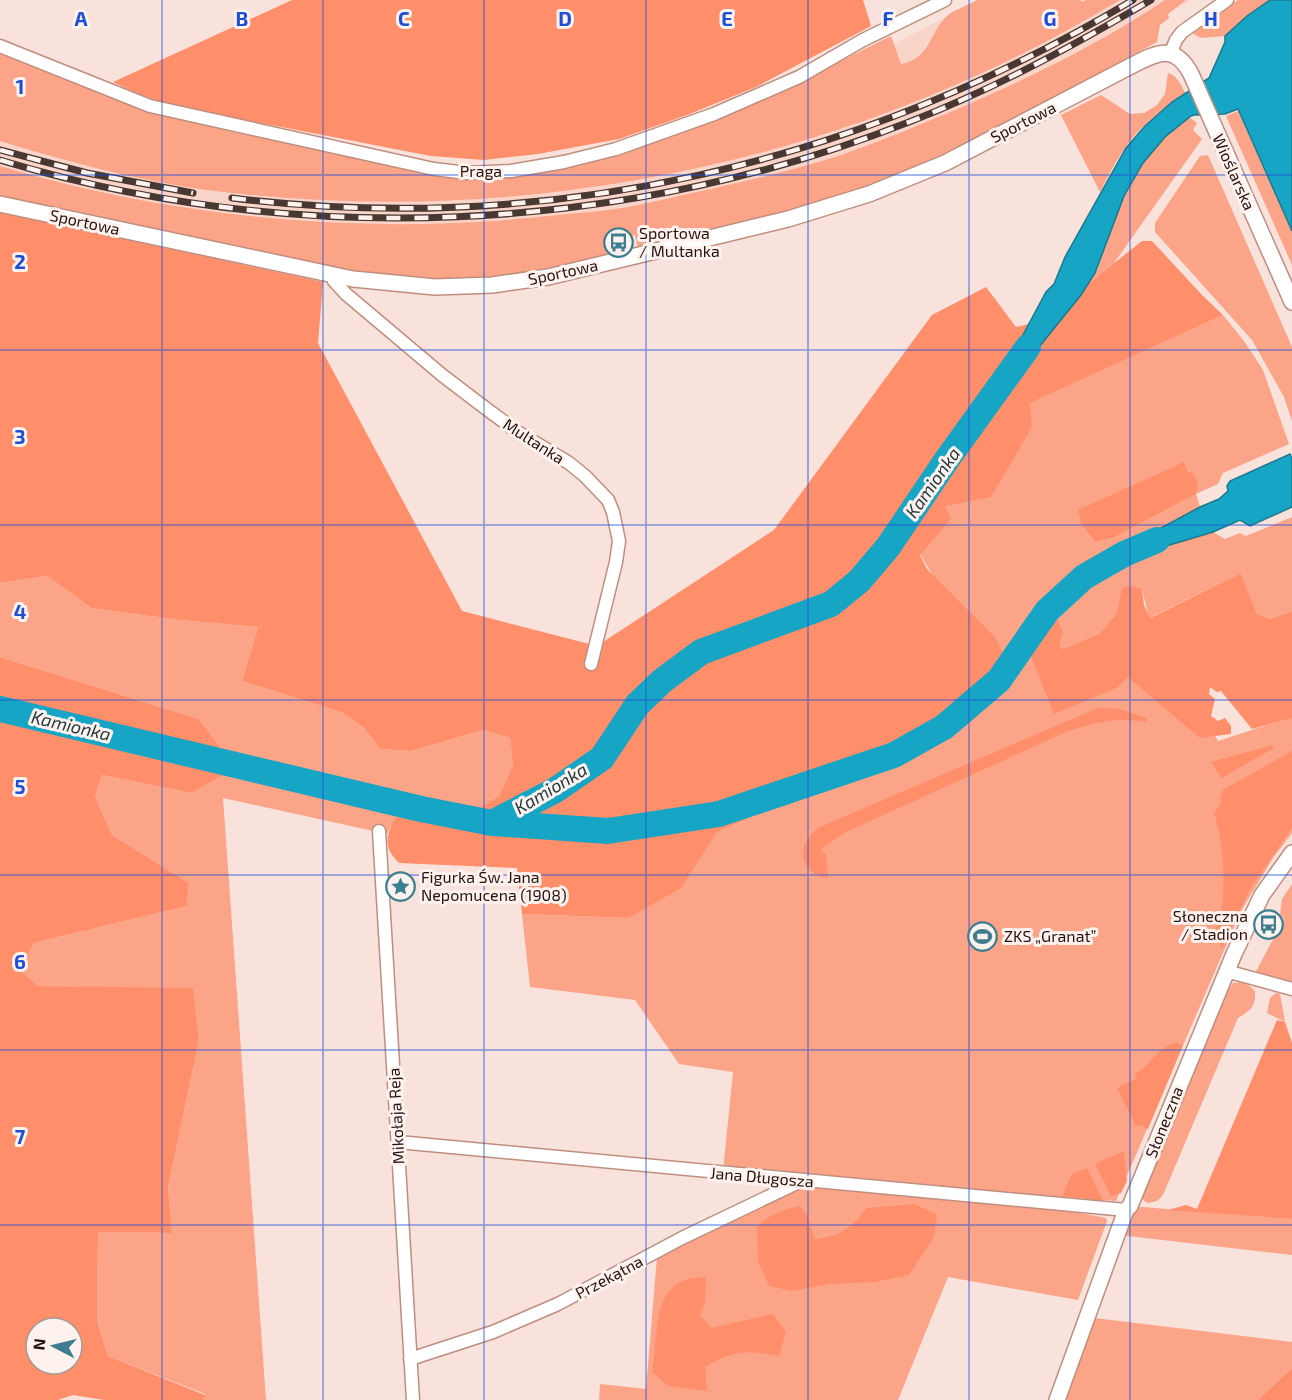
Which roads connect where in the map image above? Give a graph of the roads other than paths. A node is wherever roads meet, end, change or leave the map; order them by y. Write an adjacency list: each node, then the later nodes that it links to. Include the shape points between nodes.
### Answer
1 (945, 0): 3 (street, Praga, via 799,77 714,114 616,148 511,171 467,173 434,169 160,109)
2 (1227, 0): 4 (street, via 1182,32)
3 (0, 46)
4 (1168, 53): 6 (street, Sportowa, via 1155,54 945,163 869,194 788,219 548,277 492,285 435,287); 7 (street, Wioślarska, via 1182,60 1191,74)
5 (0, 204): 6 (street, Sportowa)
6 (332, 274): 8 (street, Multanka, via 346,294 442,375 519,433 568,463 608,500 614,512 618,554)
7 (1292, 302)
8 (591, 664)
9 (380, 831): 13 (street, Mikołaja Reja)
10 (1292, 853): 11 (street, Słoneczna, via 1262,896)
11 (1226, 971): 12 (street); 15 (street, Słoneczna)
12 (1292, 989)
13 (398, 1142): 14 (street, Jana Długosza); 16 (street, Mikołaja Reja)
14 (801, 1181): 15 (street, Jana Długosza); 16 (street, Przekątna, via 558,1304 493,1332)
15 (1126, 1210): 18 (street, Słoneczna)
16 (410, 1359): 17 (street, Mikołaja Reja)
17 (413, 1400)
18 (1057, 1400)

